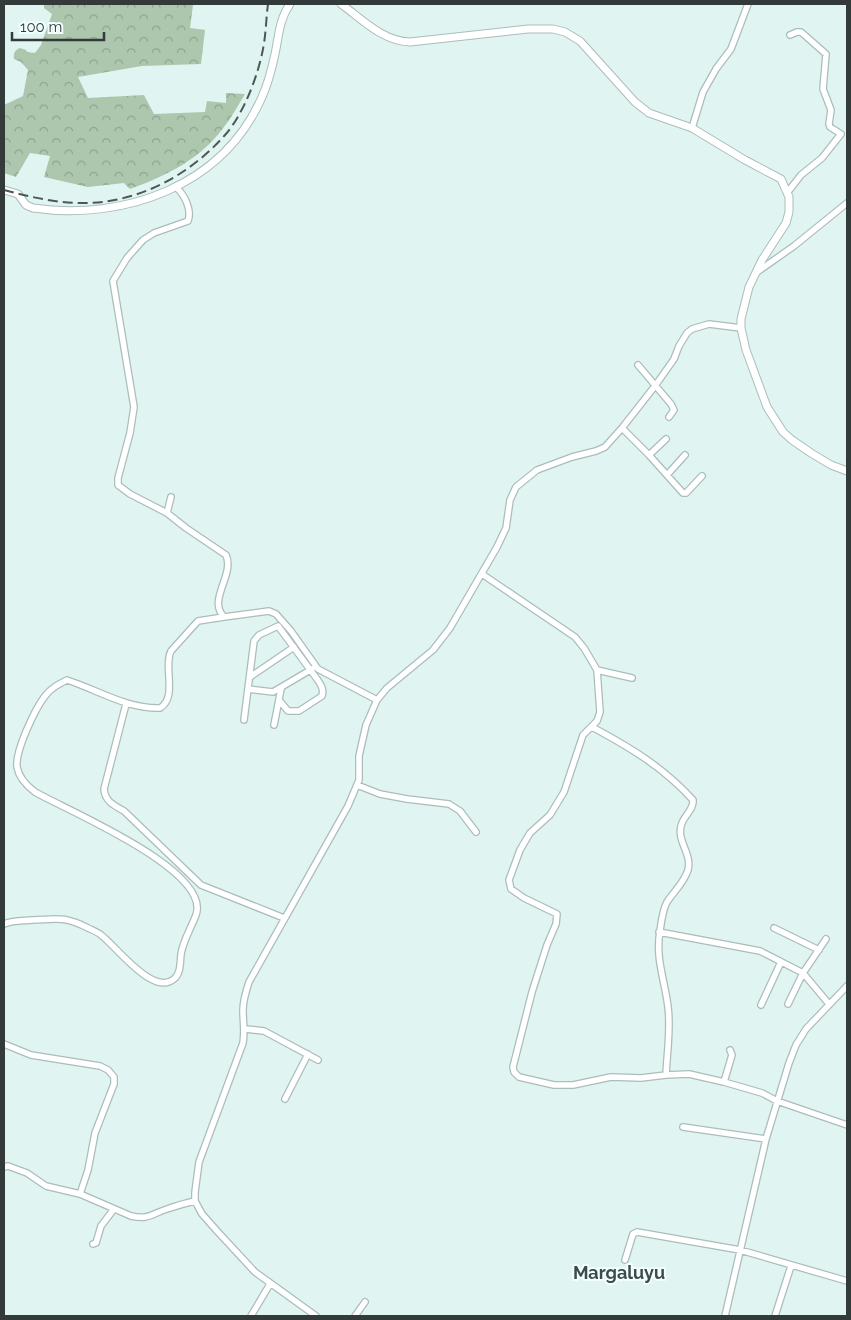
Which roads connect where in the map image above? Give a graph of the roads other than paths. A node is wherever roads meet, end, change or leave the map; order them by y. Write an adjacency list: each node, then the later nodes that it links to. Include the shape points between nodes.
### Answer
1 (290, 4): 6 (street, via 282,15 262,97 252,116 239,136 213,163)
2 (341, 4): 5 (street, via 378,32 400,42 528,29 565,32 580,41 642,108 657,117)
3 (748, 4): 5 (street, via 731,49 703,92)
4 (790, 35): 8 (street, via 801,32 826,54 823,89 831,110 829,124 840,134 822,158 801,175)
5 (692, 128): 8 (street, via 782,179)
6 (177, 188): 7 (street, via 136,202 92,211 33,208 26,205 18,194); 23 (street, via 184,196 188,221 143,240 113,281 134,407 117,482 120,488)
7 (4, 190)
8 (787, 193): 10 (street, via 786,223)
9 (847, 204): 10 (street)
10 (757, 272): 11 (street, via 749,287)
11 (741, 328): 13 (street, via 708,324 692,329); 19 (street, via 746,350 775,421 792,440)
12 (638, 365): 13 (street)
13 (655, 386): 14 (street, via 673,408); 15 (street)
14 (669, 417)
15 (622, 428): 17 (street); 24 (street, via 605,447 537,470 516,487 510,500 506,528)
16 (666, 439): 17 (street)
17 (650, 455): 20 (street)
18 (686, 456): 20 (street)
19 (847, 471)
20 (666, 475): 21 (street, via 684,494)
21 (702, 476)
22 (171, 497): 23 (street)
23 (167, 513): 25 (street, via 226,555 226,574 218,606)
24 (482, 574): 29 (street, via 575,637); 35 (street, via 433,650)
25 (224, 617): 27 (street, via 274,612); 36 (street, via 198,622 171,651 168,656 170,691 163,706 153,708)
26 (294, 647): 28 (street); 30 (street); 30 (street, via 279,626 259,635 253,645)
27 (318, 669): 28 (street); 35 (street)
28 (309, 670): 33 (street); 34 (street, via 322,688 322,696 296,712 288,711)
29 (596, 670): 31 (street); 39 (street, via 600,712)
30 (250, 677): 32 (street)
31 (632, 678)
32 (248, 688): 33 (street, via 273,692); 38 (street)
33 (281, 689): 34 (street)
34 (279, 700): 37 (street, via 274,725)
35 (376, 700): 40 (street, via 362,743)
36 (126, 704): 42 (street, via 104,788 106,798); 43 (street, via 67,680 56,685 45,696 22,740 17,770 35,792 141,848)
37 (276, 714)
38 (244, 720)
39 (592, 727): 47 (street, via 632,748 681,785 693,800 693,807 683,819 680,833 689,856 688,868 684,881 666,904); 61 (street, via 583,735 564,792 550,815 530,833 509,880 511,889 557,914 526,1011 513,1068 519,1077 527,1080 564,1086 611,1077)
40 (357, 785): 41 (street, via 407,800 449,804 460,811); 44 (street)
41 (476, 832)
42 (201, 884): 43 (street); 44 (street)
43 (191, 889): 45 (street, via 197,912 182,950 179,971 169,982 158,981 133,967 102,935 71,920 18,920)
44 (284, 918): 56 (street, via 244,994)
45 (4, 924)
46 (774, 928): 49 (street)
47 (659, 932): 50 (street, via 760,951); 61 (street, via 659,961 669,1008)
48 (826, 939): 49 (street)
49 (819, 950): 51 (street)
50 (781, 962): 51 (street); 53 (street)
51 (803, 973): 54 (street); 55 (street)
52 (847, 986): 55 (street)
53 (761, 1004)
54 (788, 1004)
55 (829, 1004): 64 (street, via 796,1045)
56 (246, 1029): 59 (street, via 264,1031); 70 (street, via 199,1162)
57 (4, 1044): 69 (street, via 31,1055 100,1066 114,1077)
58 (730, 1050): 62 (street, via 732,1055)
59 (308, 1054): 60 (street); 63 (street)
60 (318, 1060)
61 (666, 1075): 62 (street, via 689,1074)
62 (724, 1082): 64 (street)
63 (285, 1099)
64 (777, 1101): 65 (street); 67 (street)
65 (847, 1125)
66 (683, 1127): 67 (street)
67 (766, 1139): 73 (street)
68 (4, 1167): 69 (street, via 27,1173 46,1186)
69 (80, 1194): 71 (street)
70 (195, 1201): 71 (street, via 151,1217 140,1218); 77 (street, via 233,1250)
71 (114, 1209): 72 (street, via 101,1226)
72 (94, 1244)
73 (740, 1250): 74 (street, via 636,1232); 75 (street); 82 (street)
74 (626, 1260)
75 (791, 1266): 76 (street); 83 (street)
76 (847, 1281)
77 (270, 1284): 79 (street); 80 (street)
78 (365, 1302): 81 (street)
79 (251, 1316)
80 (316, 1316)
81 (355, 1316)
82 (725, 1316)
83 (775, 1316)

